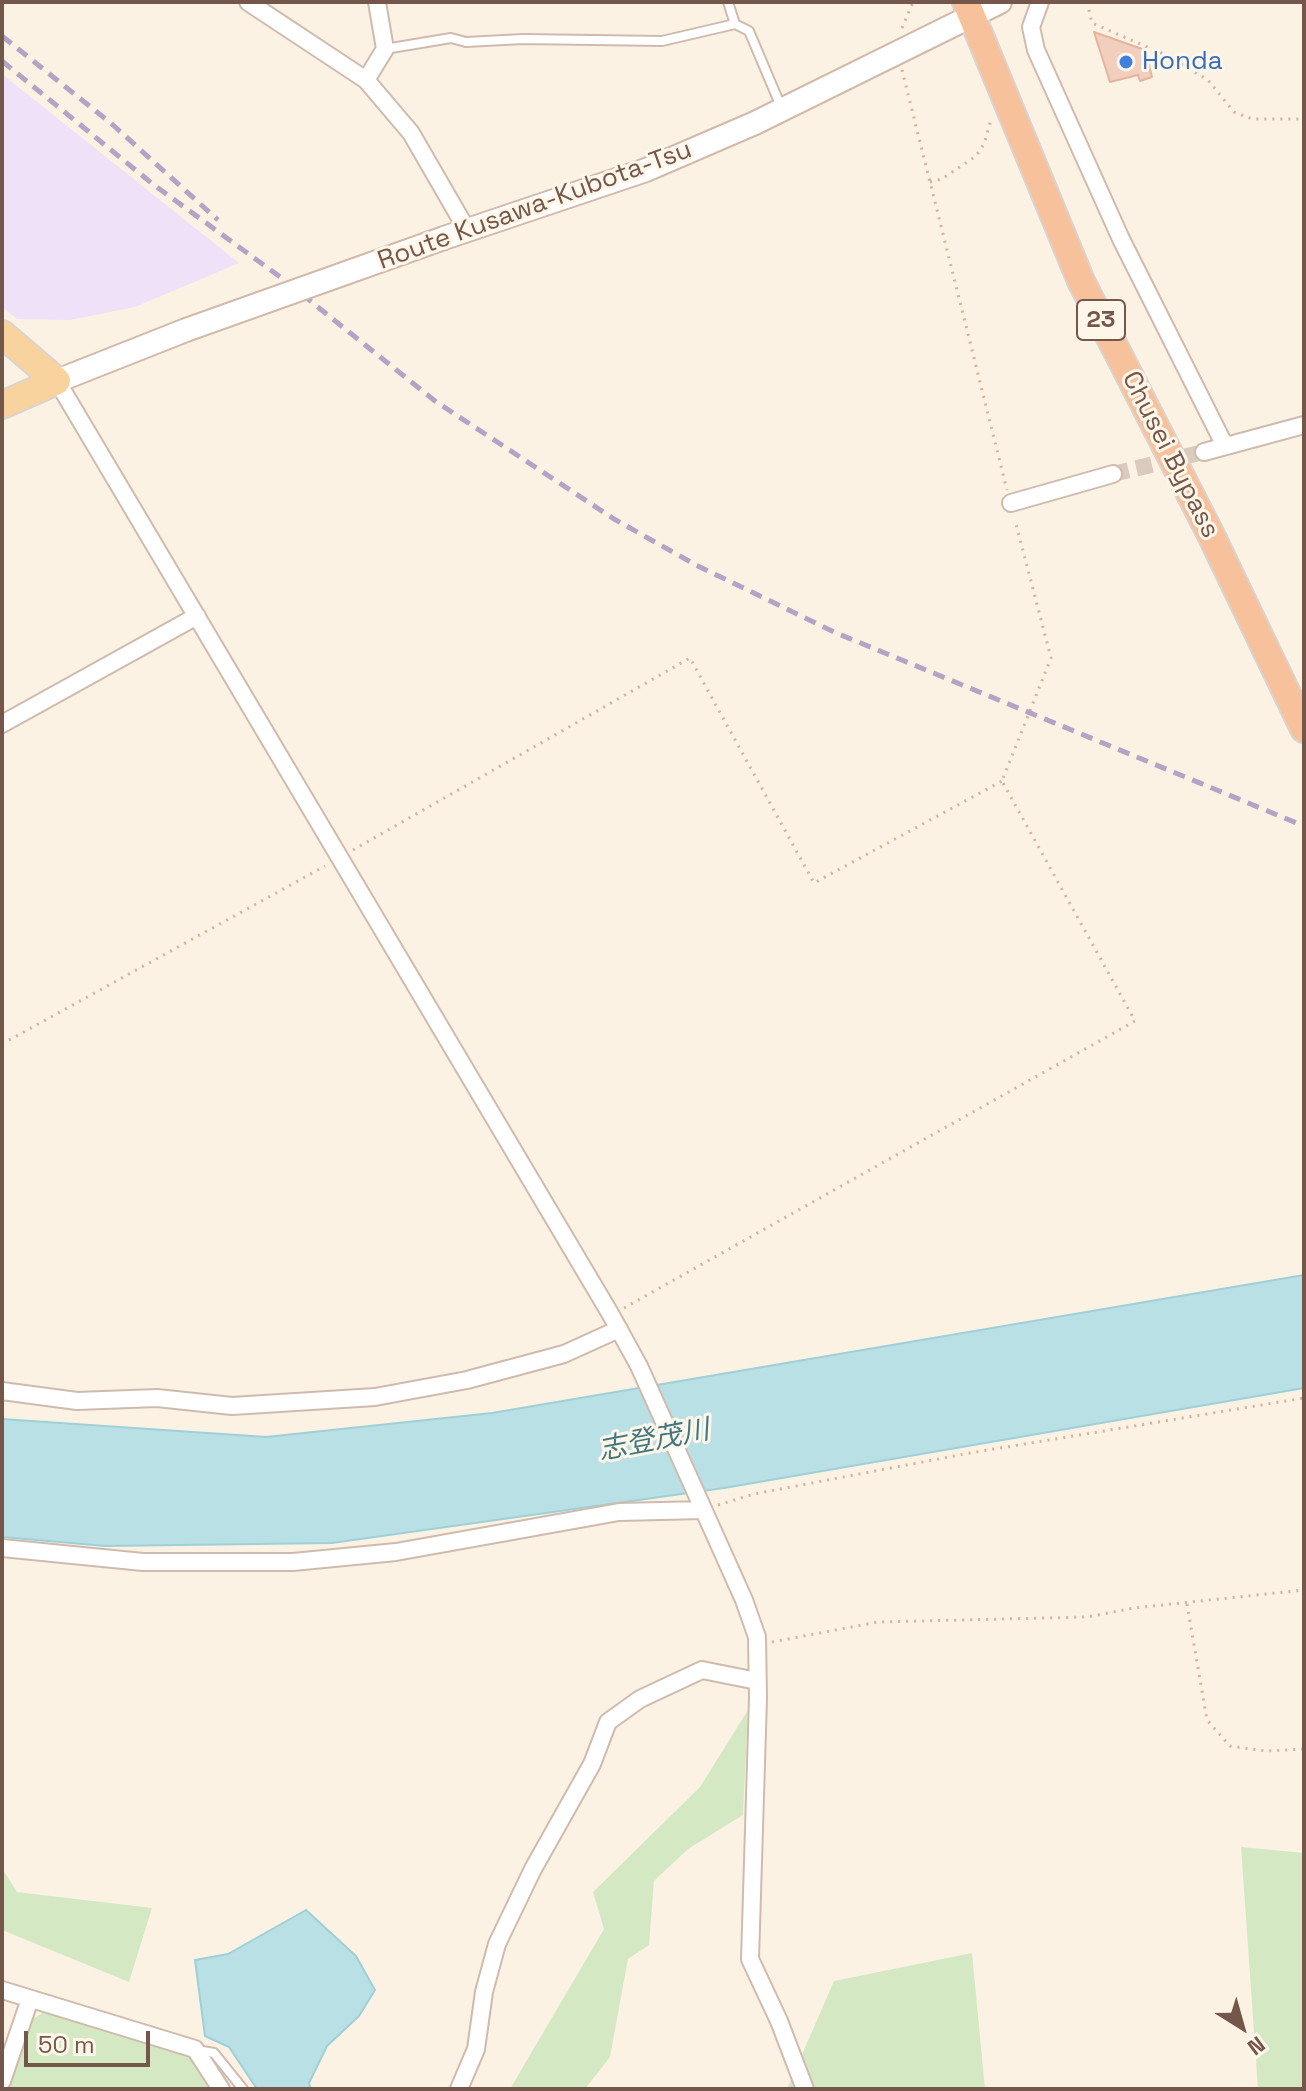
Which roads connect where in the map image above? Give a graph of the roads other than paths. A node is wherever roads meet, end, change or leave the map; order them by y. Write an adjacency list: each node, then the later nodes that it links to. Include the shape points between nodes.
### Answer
1 (248, 2): 9 (street)
2 (377, 2): 8 (street)
3 (728, 2): 7 (lane)
4 (1000, 2): 6 (main road, Route Kusawa-Kubota-Tsu)
5 (1040, 2): 16 (street, via 1031,27 1036,50 1121,239)
6 (969, 10): 10 (main road, Route Kusawa-Kubota-Tsu); 22 (highway, Chusei Bypass / 23, via 1081,281)
7 (735, 24): 8 (lane, via 662,41 451,38); 10 (lane, via 749,31)
8 (385, 49): 9 (street)
9 (366, 80): 11 (street, via 427,157)
10 (783, 110): 11 (main road, Route Kusawa-Kubota-Tsu, via 646,170)
11 (467, 230): 13 (main road, Route Kusawa-Kubota-Tsu, bridge)
12 (2, 334): 13 (main road)
13 (57, 381): 14 (main road); 20 (street)
14 (2, 405)
15 (1304, 425): 16 (street)
16 (1225, 446): 17 (street)
17 (1204, 452)
18 (1113, 474): 19 (street)
19 (1011, 503)
20 (197, 616): 21 (street); 23 (street)
21 (2, 724)
22 (1304, 729)
23 (615, 1322): 24 (street, via 564,1354 375,1397 232,1406 157,1398 77,1401); 25 (street)
24 (2, 1391)
25 (701, 1506): 26 (street, via 619,1512 434,1547 293,1562 143,1562); 27 (street, via 757,1637)
26 (2, 1548)
27 (757, 1681): 34 (street, via 702,1670 640,1699 608,1722 592,1764 497,1944 476,2049); 35 (street, via 750,1959)
28 (2, 1990): 29 (street)
29 (30, 1999): 30 (street); 31 (street)
30 (195, 2049): 32 (street); 33 (lane, via 214,2053)
31 (2, 2081)
32 (221, 2089)
33 (243, 2089)
34 (459, 2089)
35 (805, 2089)

